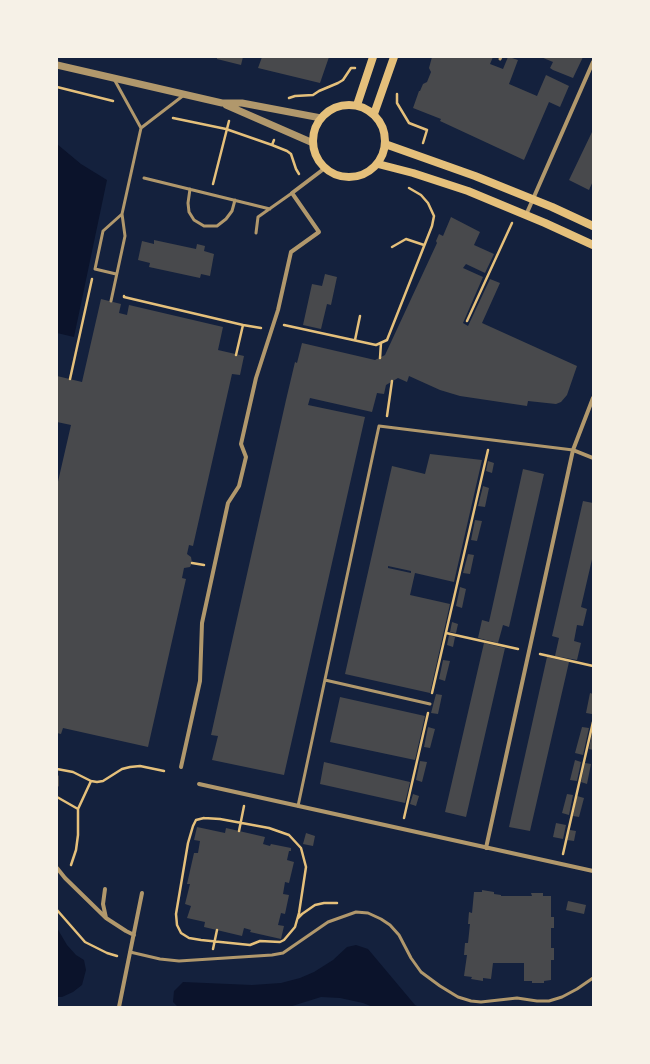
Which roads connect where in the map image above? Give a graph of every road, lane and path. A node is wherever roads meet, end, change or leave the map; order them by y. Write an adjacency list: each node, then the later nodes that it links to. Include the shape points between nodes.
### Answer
1 (373, 57): 10 (main road)
2 (394, 57): 5 (main road)
3 (593, 62): 29 (street)
4 (57, 65): 6 (street)
5 (387, 76): 13 (main road); 21 (path, via 398,83 397,103 409,123 427,130)
6 (113, 78): 8 (street); 11 (lane)
7 (57, 87): 11 (path)
8 (185, 94): 9 (street); 14 (lane)
9 (222, 103): 12 (street); 15 (street, via 242,103)
10 (357, 105): 13 (main road); 15 (main road, via 338,106 330,109)
11 (130, 108): 16 (lane)
12 (232, 108): 17 (path); 18 (street)
13 (374, 114): 19 (main road, via 384,128)
14 (158, 115): 16 (lane); 17 (path)
15 (321, 118): 18 (main road, via 315,129)
16 (141, 128): 33 (lane)
17 (226, 129): 20 (path); 28 (path)
18 (313, 143): 23 (main road, via 317,158)
19 (385, 144): 21 (main road); 22 (main road)
20 (272, 145)
21 (419, 156): 29 (main road)
22 (378, 164): 23 (main road, via 354,177 337,175); 24 (main road)
23 (325, 168): 27 (street)
24 (413, 173): 32 (main road); 37 (path, via 409,187 428,203 434,216)
25 (144, 178): 26 (lane)
26 (190, 189): 28 (lane); 30 (lane, via 189,212 194,220 204,226 217,226 226,219)
27 (292, 193): 31 (lane); 46 (street, via 319,232 291,252)
28 (210, 194): 30 (lane)
29 (533, 199): 34 (street); 35 (main road)
30 (235, 200): 31 (lane)
31 (270, 209): 36 (lane, via 258,217)
32 (517, 212): 34 (main road); 45 (path)
33 (122, 214): 40 (lane, via 103,231); 41 (lane, via 124,236)
34 (526, 215): 38 (main road)
35 (593, 226)
36 (256, 233)
37 (425, 245): 39 (path, via 406,239); 50 (path, via 387,340)
38 (593, 245)
39 (392, 247)
40 (95, 269): 41 (lane); 53 (path)
41 (116, 274): 43 (lane)
42 (125, 291): 47 (path, via 124,297)
43 (110, 301)
44 (360, 316): 49 (path)
45 (467, 321)
46 (274, 323): 48 (street); 49 (path)
47 (243, 325): 48 (path); 51 (path)
48 (271, 331): 66 (street, via 256,378 241,444 246,457 239,486 228,504 202,624 200,681)
49 (355, 340): 50 (path, via 376,345)
50 (381, 343): 52 (path)
51 (236, 355)
52 (380, 358)
53 (70, 379)
54 (392, 381): 56 (path)
55 (593, 398): 58 (street)
56 (385, 427): 57 (lane); 63 (lane, via 379,426)
57 (490, 440): 58 (lane); 60 (path)
58 (573, 450): 59 (street); 61 (street)
59 (593, 458)
60 (446, 632): 61 (path); 64 (path)
61 (529, 652): 62 (path); 80 (street)
62 (593, 666)
63 (325, 680): 64 (lane); 75 (lane)
64 (430, 704): 78 (path)
65 (593, 722): 81 (path)
66 (181, 767)
67 (57, 770): 70 (path, via 72,772)
68 (164, 771): 70 (path, via 135,766 122,769 103,781)
69 (57, 776): 72 (path)
70 (91, 781): 76 (path)
71 (199, 784): 73 (street)
72 (57, 786)
73 (247, 794): 75 (street); 77 (path)
74 (57, 797): 76 (path)
75 (298, 806): 78 (street)
76 (78, 809): 84 (path, via 76,850)
77 (241, 822): 79 (path); 90 (path, via 289,835 301,848 306,866); 93 (path, via 212,818 196,820 188,843 176,914 177,925 181,933 189,938)
78 (402, 829): 80 (street)
79 (239, 831)
80 (486, 848): 81 (street)
81 (560, 864): 83 (street)
82 (57, 868): 84 (street)
83 (593, 871)
84 (65, 878): 89 (street)
85 (105, 889): 89 (street, via 103,904)
86 (142, 893): 92 (street)
87 (337, 902): 90 (path, via 315,905)
88 (57, 910): 95 (path, via 85,942 107,953)
89 (106, 918): 92 (street)
90 (298, 918): 93 (path, via 295,927 280,942 260,941 250,945)
91 (217, 930): 93 (path)
92 (134, 935): 94 (street)
93 (215, 942): 96 (path)
94 (130, 952): 95 (street); 96 (lane, via 178,961)
95 (129, 959): 98 (street)
96 (211, 959): 97 (lane, via 283,953 328,922 356,912 368,913 390,925 399,935 421,972 458,997 471,1001 517,998 549,1001 562,997)
97 (593, 978)
98 (119, 1007)

